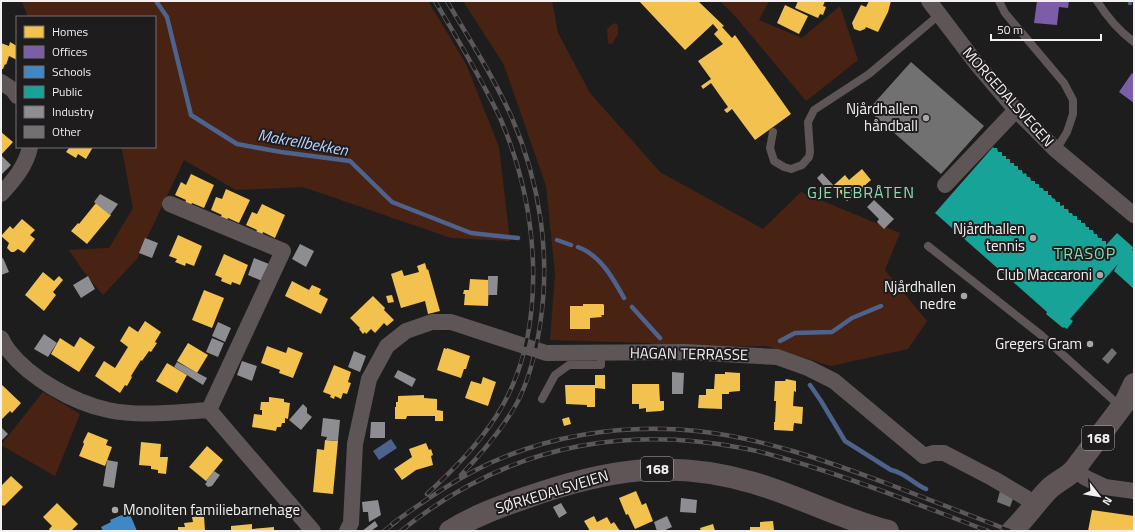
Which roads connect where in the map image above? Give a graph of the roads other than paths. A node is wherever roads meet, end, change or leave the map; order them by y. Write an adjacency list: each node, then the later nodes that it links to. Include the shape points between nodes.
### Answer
1 (929, 1): 4 (street, MORGEDALSVEGEN)
2 (999, 1): 11 (lane, via 1005,13 1064,83 1073,100 1073,114 1067,132)
3 (1098, 1): 5 (lane, via 1113,23)
4 (939, 15): 8 (street, MORGEDALSVEGEN); 9 (lane, via 869,74 814,110 808,122 810,152 802,165 791,169 774,160 770,148)
5 (1134, 42)
6 (1, 82): 7 (street)
7 (16, 94)
8 (1016, 110): 11 (street, MORGEDALSVEGEN); 12 (street)
9 (773, 132)
10 (30, 148): 13 (street, via 28,159 21,170)
11 (1056, 150): 15 (street, MORGEDALSVEGEN)
12 (945, 185)
13 (3, 190)
14 (170, 204): 21 (street, via 283,251)
15 (1134, 215)
16 (928, 246): 19 (lane, via 1041,335)
17 (1, 338): 21 (street, via 8,350 34,374 62,392 91,405 138,414)
18 (601, 353): 20 (lane, via 601,365 569,365 555,375); 24 (street, HAGAN TERRASSE, via 685,352 776,357 808,368 834,381 924,456 944,453); 28 (street, HAGAN TERRASSE, via 546,353 451,322 432,322 406,331 387,346 369,379 355,444 351,523)
19 (1129, 397): 22 (main road, 168)
20 (542, 400)
21 (209, 410): 27 (street)
22 (1072, 473): 23 (street, via 1105,487); 25 (main road, 168, via 1050,488)
23 (1134, 491)
24 (1026, 498)
25 (1025, 527)
26 (869, 528): 29 (main road, SØRKEDALSVEIEN / 168, via 747,481 690,470 655,469 621,472 565,485 486,512); 30 (main road, SØRKEDALSVEIEN / 168)
27 (313, 531)
28 (348, 531)
29 (450, 531)
30 (888, 531)

